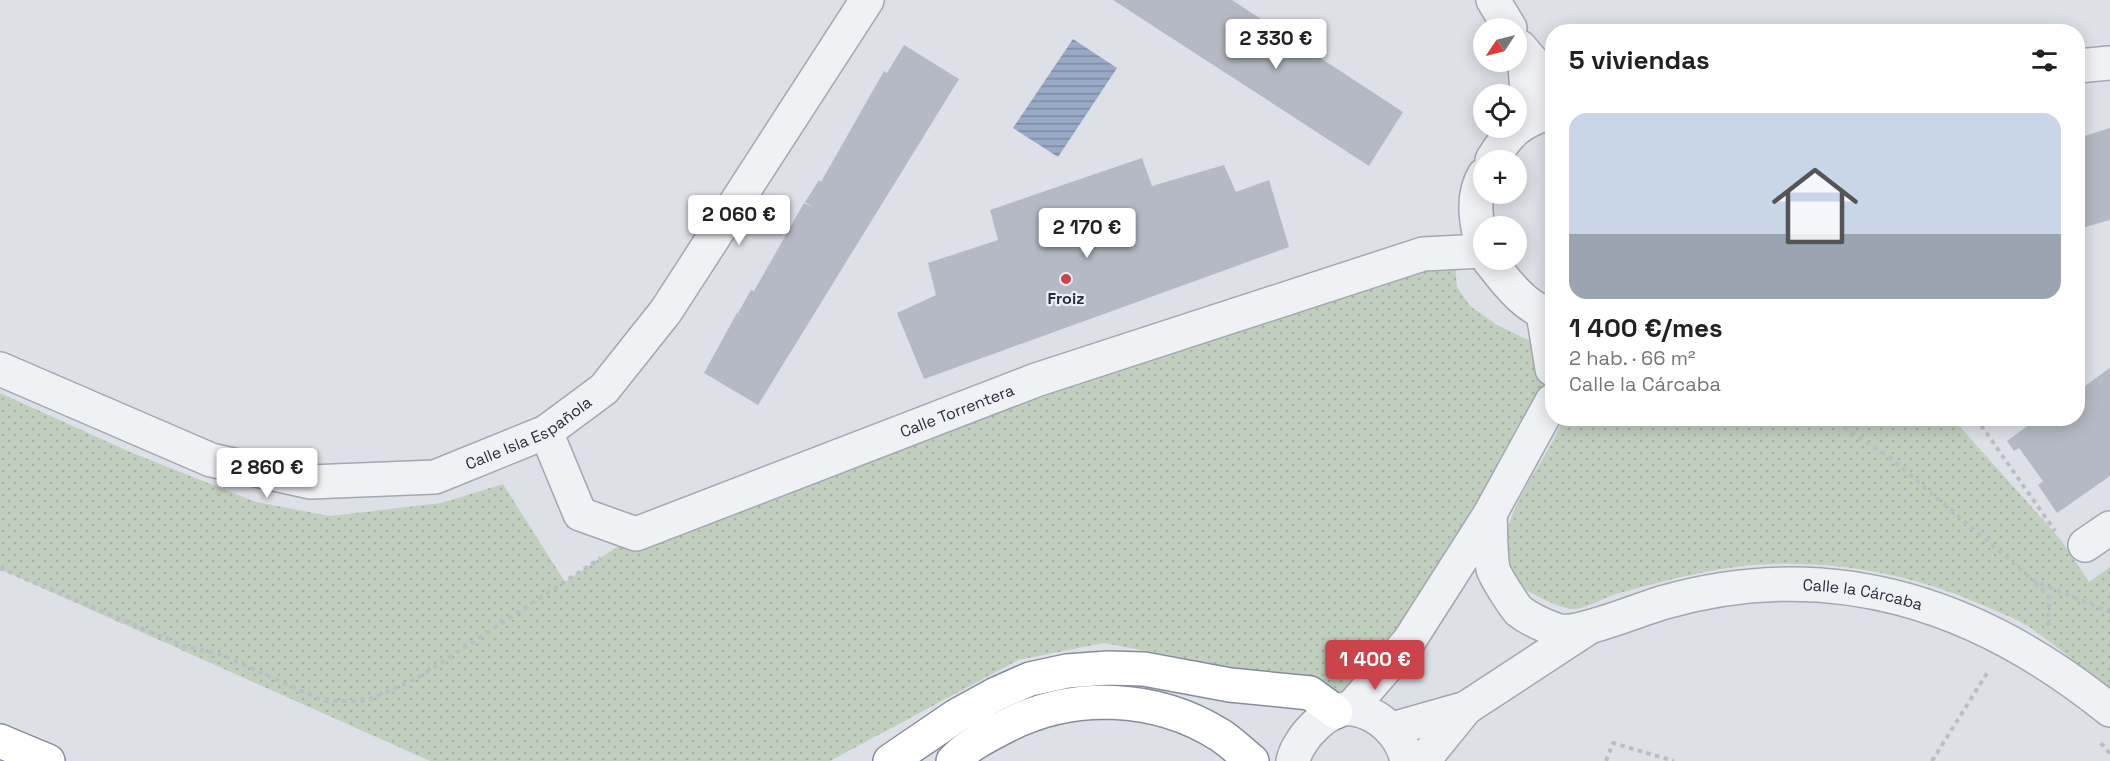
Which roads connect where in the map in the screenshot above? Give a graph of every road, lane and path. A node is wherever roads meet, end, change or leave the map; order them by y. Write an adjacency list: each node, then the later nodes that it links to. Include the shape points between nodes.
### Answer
1 (867, 0): 22 (street, Calle Isla Española, via 666,311 604,389)
2 (1493, 0): 3 (street)
3 (1503, 18)
4 (1527, 54): 8 (street)
5 (2110, 63): 6 (street)
6 (2085, 65)
7 (1526, 72): 9 (street)
8 (1545, 76)
9 (1541, 115): 10 (street, via 1507,136)
10 (1498, 150)
11 (1477, 204): 12 (street)
12 (1475, 216)
13 (1473, 217): 15 (street, Calle Torrentera)
14 (1473, 252): 15 (street, Calle Torrentera)
15 (1423, 254): 24 (street, Calle Torrentera, via 1036,380)
16 (1497, 270): 17 (street, via 1509,286)
17 (1545, 311)
18 (0, 369): 22 (street, Calle Isla Española, via 211,460 310,482 435,477)
19 (1545, 414): 23 (street)
20 (1841, 426): 27 (path, via 1888,456)
21 (1982, 426): 25 (path, via 2073,557)
22 (546, 432): 24 (street, via 580,513)
23 (1490, 514): 29 (street, Calle la Cárcaba, via 1494,571 1519,611 1558,631); 34 (street)
24 (636, 534): 26 (path, via 416,679 365,701 324,701 222,655 184,646)
25 (2097, 536)
26 (0, 568)
27 (2034, 581): 28 (path); 30 (path, via 2049,597)
28 (2110, 612)
29 (1592, 626): 31 (street, Calle la Cárcaba, via 1665,602 1727,588 1789,584 1842,586 1932,606); 32 (street, Calle la Cárcaba)
30 (2048, 633)
31 (2007, 641): 33 (street, Calle la Cárcaba, via 2069,676); 47 (path)
32 (1466, 708): 34 (street, Calle la Cárcaba); 44 (street, Calle la Cárcaba)
33 (2110, 710)
34 (1365, 717): 39 (highway, via 1310,693 1230,685 1144,669 1067,671 1030,679 996,694); 42 (street, via 1312,727 1295,750); 43 (street, via 1405,751)
35 (2098, 740): 37 (path)
36 (0, 741): 38 (highway)
37 (2110, 754)
38 (48, 761)
39 (890, 761)
40 (953, 761): 41 (highway, via 963,750 1021,718 1055,707 1094,701 1135,703 1178,716 1220,735)
41 (1252, 761)
42 (1293, 761)
43 (1407, 761)
44 (1423, 761)
45 (1606, 761): 46 (path, via 1613,743)
46 (1674, 761)
47 (1932, 761)

